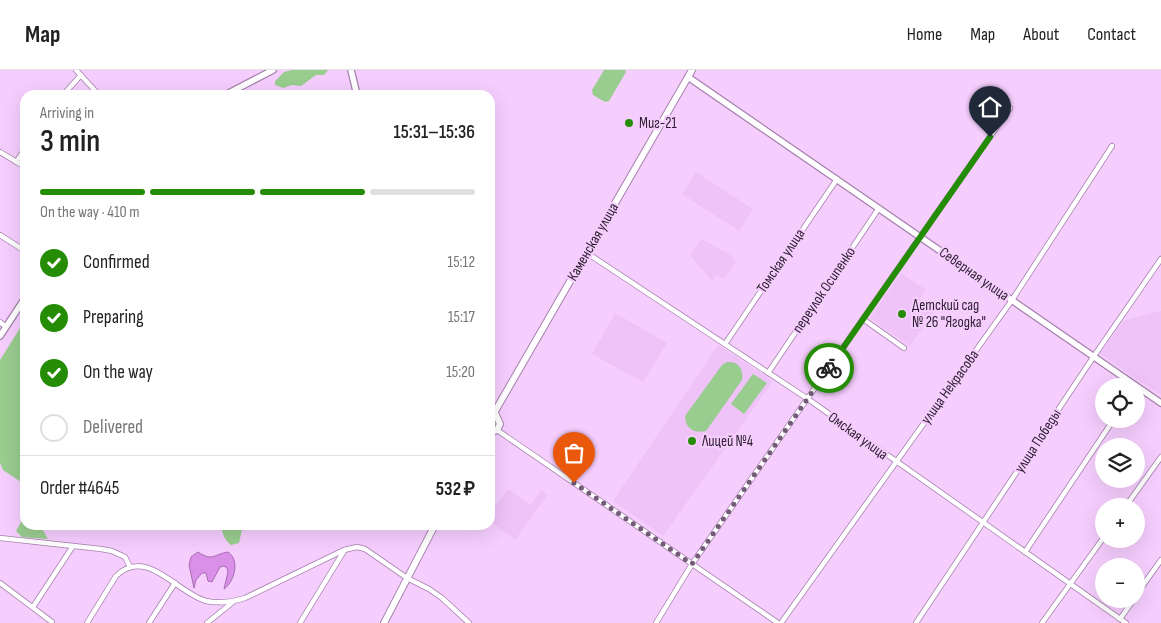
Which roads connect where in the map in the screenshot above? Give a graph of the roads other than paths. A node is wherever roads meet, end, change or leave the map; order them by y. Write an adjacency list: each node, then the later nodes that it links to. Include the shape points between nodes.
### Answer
1 (76, 70): 5 (street)
2 (273, 70): 9 (street)
3 (351, 70): 10 (street)
4 (692, 70): 6 (main road, Каменская улица)
5 (81, 75): 7 (street); 8 (street)
6 (688, 77): 17 (street, Северная улица); 22 (main road, Каменская улица)
7 (68, 90)
8 (95, 90)
9 (235, 90)
10 (356, 90)
11 (1010, 108): 20 (street)
12 (1112, 146): 24 (street, улица Некрасова)
13 (0, 152): 15 (street)
14 (20, 156): 15 (street)
15 (16, 162): 16 (street)
16 (20, 164)
17 (837, 179): 18 (street, Северная улица); 30 (street, Томская улица)
18 (879, 208): 20 (street, Северная улица); 33 (street, переулок Осипенко)
19 (0, 235): 21 (street)
20 (919, 236): 24 (street, Северная улица); 26 (street)
21 (20, 248)
22 (587, 253): 30 (street, Омская улица); 38 (main road, Каменская улица)
23 (1161, 259): 32 (street, улица Победы)
24 (1012, 300): 32 (street, Северная улица); 43 (street, улица Некрасова)
25 (20, 306): 28 (street)
26 (864, 319): 31 (street); 36 (street)
27 (0, 322): 28 (street)
28 (6, 327): 29 (street)
29 (0, 336)
30 (725, 344): 33 (street, Омская улица)
31 (904, 348)
32 (1094, 356): 34 (street, Северная улица); 45 (street, улица Победы)
33 (768, 373): 36 (street, Омская улица)
34 (1125, 378)
35 (1145, 392): 37 (street, Северная улица)
36 (808, 399): 43 (street, Омская улица); 53 (street)
37 (1161, 403)
38 (495, 408)
39 (495, 416): 41 (main road, via 499,420)
40 (1108, 428): 51 (street)
41 (497, 430): 53 (street)
42 (1161, 457): 44 (street)
43 (895, 462): 45 (street, Омская улица); 72 (street, улица Некрасова)
44 (1132, 498)
45 (984, 523): 51 (street, Омская улица); 73 (street, улица Победы)
46 (432, 530): 55 (main road)
47 (0, 538): 48 (street)
48 (72, 546): 54 (street, via 120,554); 61 (street)
49 (1096, 548): 59 (street)
50 (344, 550): 55 (street, via 364,549); 60 (street); 68 (street)
51 (1025, 552): 59 (street, Омская улица)
52 (1161, 560): 56 (street)
53 (692, 564): 71 (street); 72 (street)
54 (130, 567): 58 (street, via 154,569); 65 (street, via 116,576)
55 (408, 578): 69 (main road); 70 (street, via 442,598)
56 (1145, 582)
57 (0, 583): 61 (street)
58 (175, 583): 60 (street, via 206,601); 66 (street)
59 (1070, 584): 63 (street, Омская улица); 74 (street)
60 (233, 602): 67 (street)
61 (33, 607): 64 (street)
62 (1128, 608): 63 (street)
63 (1120, 619): 75 (street, Омская улица)
64 (52, 622)
65 (87, 623)
66 (149, 623)
67 (207, 623)
68 (300, 623)
69 (384, 623)
70 (469, 623)
71 (656, 623)
72 (779, 623)
73 (916, 623)
74 (1042, 623)
75 (1126, 623)

